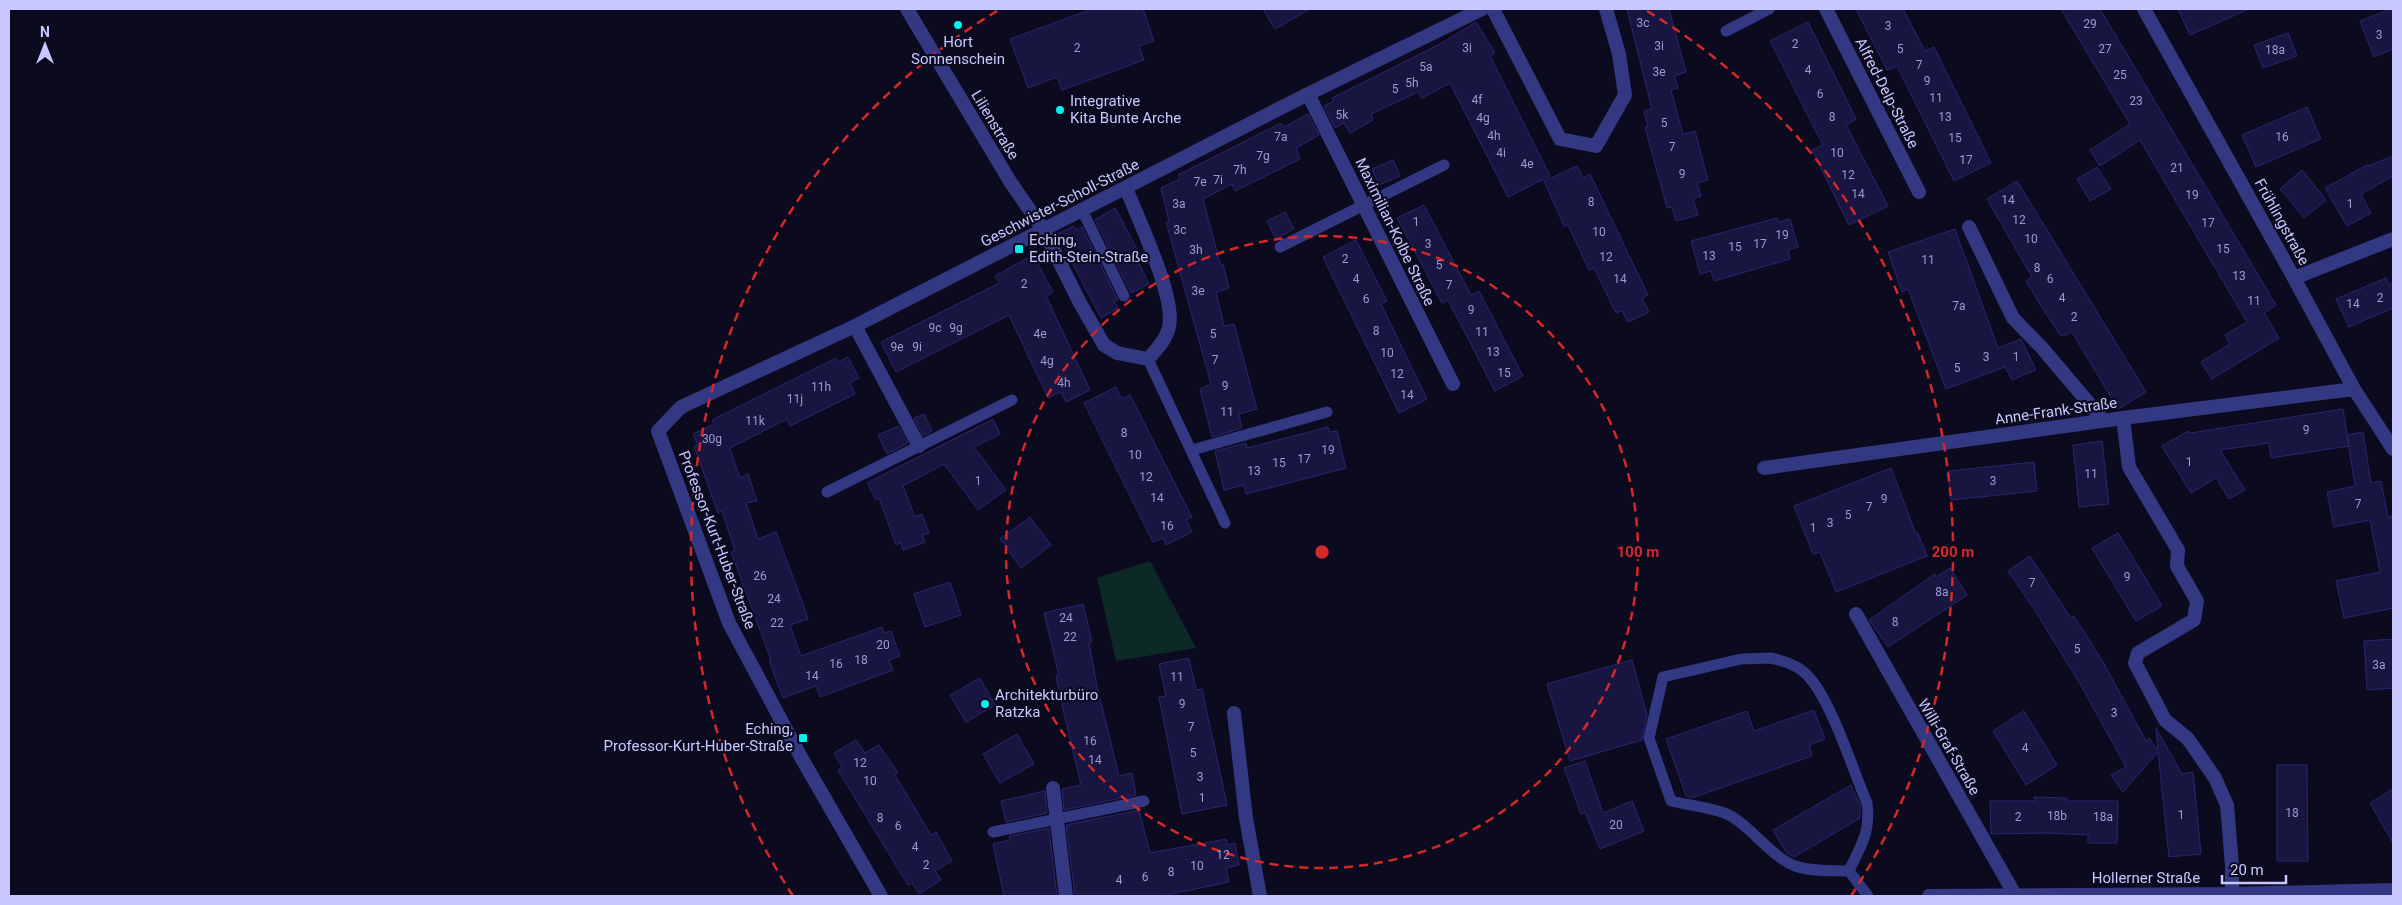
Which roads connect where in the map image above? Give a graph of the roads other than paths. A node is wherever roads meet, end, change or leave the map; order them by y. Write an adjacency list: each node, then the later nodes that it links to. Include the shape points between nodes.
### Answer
1 (907, 9): 16 (street, Lilienstraße, via 1010,184)
2 (1482, 9): 9 (street, Geschwister-Scholl-Straße)
3 (1494, 9): 4 (street, via 1560,138 1596,146 1625,95 1619,54)
4 (1606, 9)
5 (1769, 9): 8 (lane)
6 (1826, 9): 12 (street, Alfred-Delp-Straße)
7 (2144, 9): 19 (street, Frühlingstraße)
8 (1726, 31)
9 (1308, 94): 11 (street, Geschwister-Scholl-Straße); 13 (street, Maximilian-Kolbe Straße)
10 (1444, 165): 13 (lane)
11 (1126, 188): 14 (street, Geschwister-Scholl-Straße); 22 (street, via 1169,298 1169,328)
12 (1919, 192)
13 (1364, 205): 18 (lane); 23 (street, Maximilian-Kolbe Straße)
14 (1082, 210): 16 (street, Geschwister-Scholl-Straße); 20 (lane)
15 (1969, 227): 28 (street, via 2013,318)
16 (1043, 229): 21 (street, Geschwister-Scholl-Straße); 22 (street, Lilienstraße, via 1104,345 1117,353)
17 (2393, 239): 19 (street)
18 (1280, 247)
19 (2294, 278): 24 (street, Frühlingstraße)
20 (1124, 296)
21 (855, 326): 29 (street, Geschwister-Scholl-Straße, via 681,407); 30 (street)
22 (1148, 359): 32 (lane)
23 (1453, 384)
24 (2354, 390): 27 (street, Anne-Frank-Straße); 31 (street, Frühlingstraße)
25 (1012, 400): 30 (lane)
26 (1327, 412): 32 (lane)
27 (2124, 418): 28 (street, Anne-Frank-Straße); 44 (street, via 2129,467 2178,550 2177,566 2198,602 2194,620 2138,654 2135,663 2165,720 2188,740 2215,778 2226,805)
28 (2103, 420): 33 (street, Anne-Frank-Straße)
29 (658, 431): 46 (street, Professor-Kurt-Huber-Straße, via 729,623 802,760)
30 (919, 446): 34 (lane)
31 (2393, 449)
32 (1192, 450): 35 (lane)
33 (1764, 468)
34 (827, 492)
35 (1225, 523)
36 (1856, 614): 45 (street, Willi-Graf-Straße)
37 (1234, 713): 48 (street, via 1246,818)
38 (1053, 788): 40 (street)
39 (1144, 800): 40 (lane)
40 (1056, 819): 41 (lane); 47 (street)
41 (993, 832)
42 (1848, 871): 42 (lane, via 1870,820 1867,803 1822,693 1807,674 1787,662 1770,658 1742,659 1663,677 1649,738 1671,801 1729,814 1794,866); 49 (lane)
43 (2393, 890): 44 (street, Hollerner Straße)
44 (2232, 894): 45 (street, Hollerner Straße)
45 (2014, 895): 50 (street, Hollerner Straße)
46 (881, 896)
47 (1066, 896)
48 (1260, 896)
49 (1868, 896)
50 (1929, 896)

